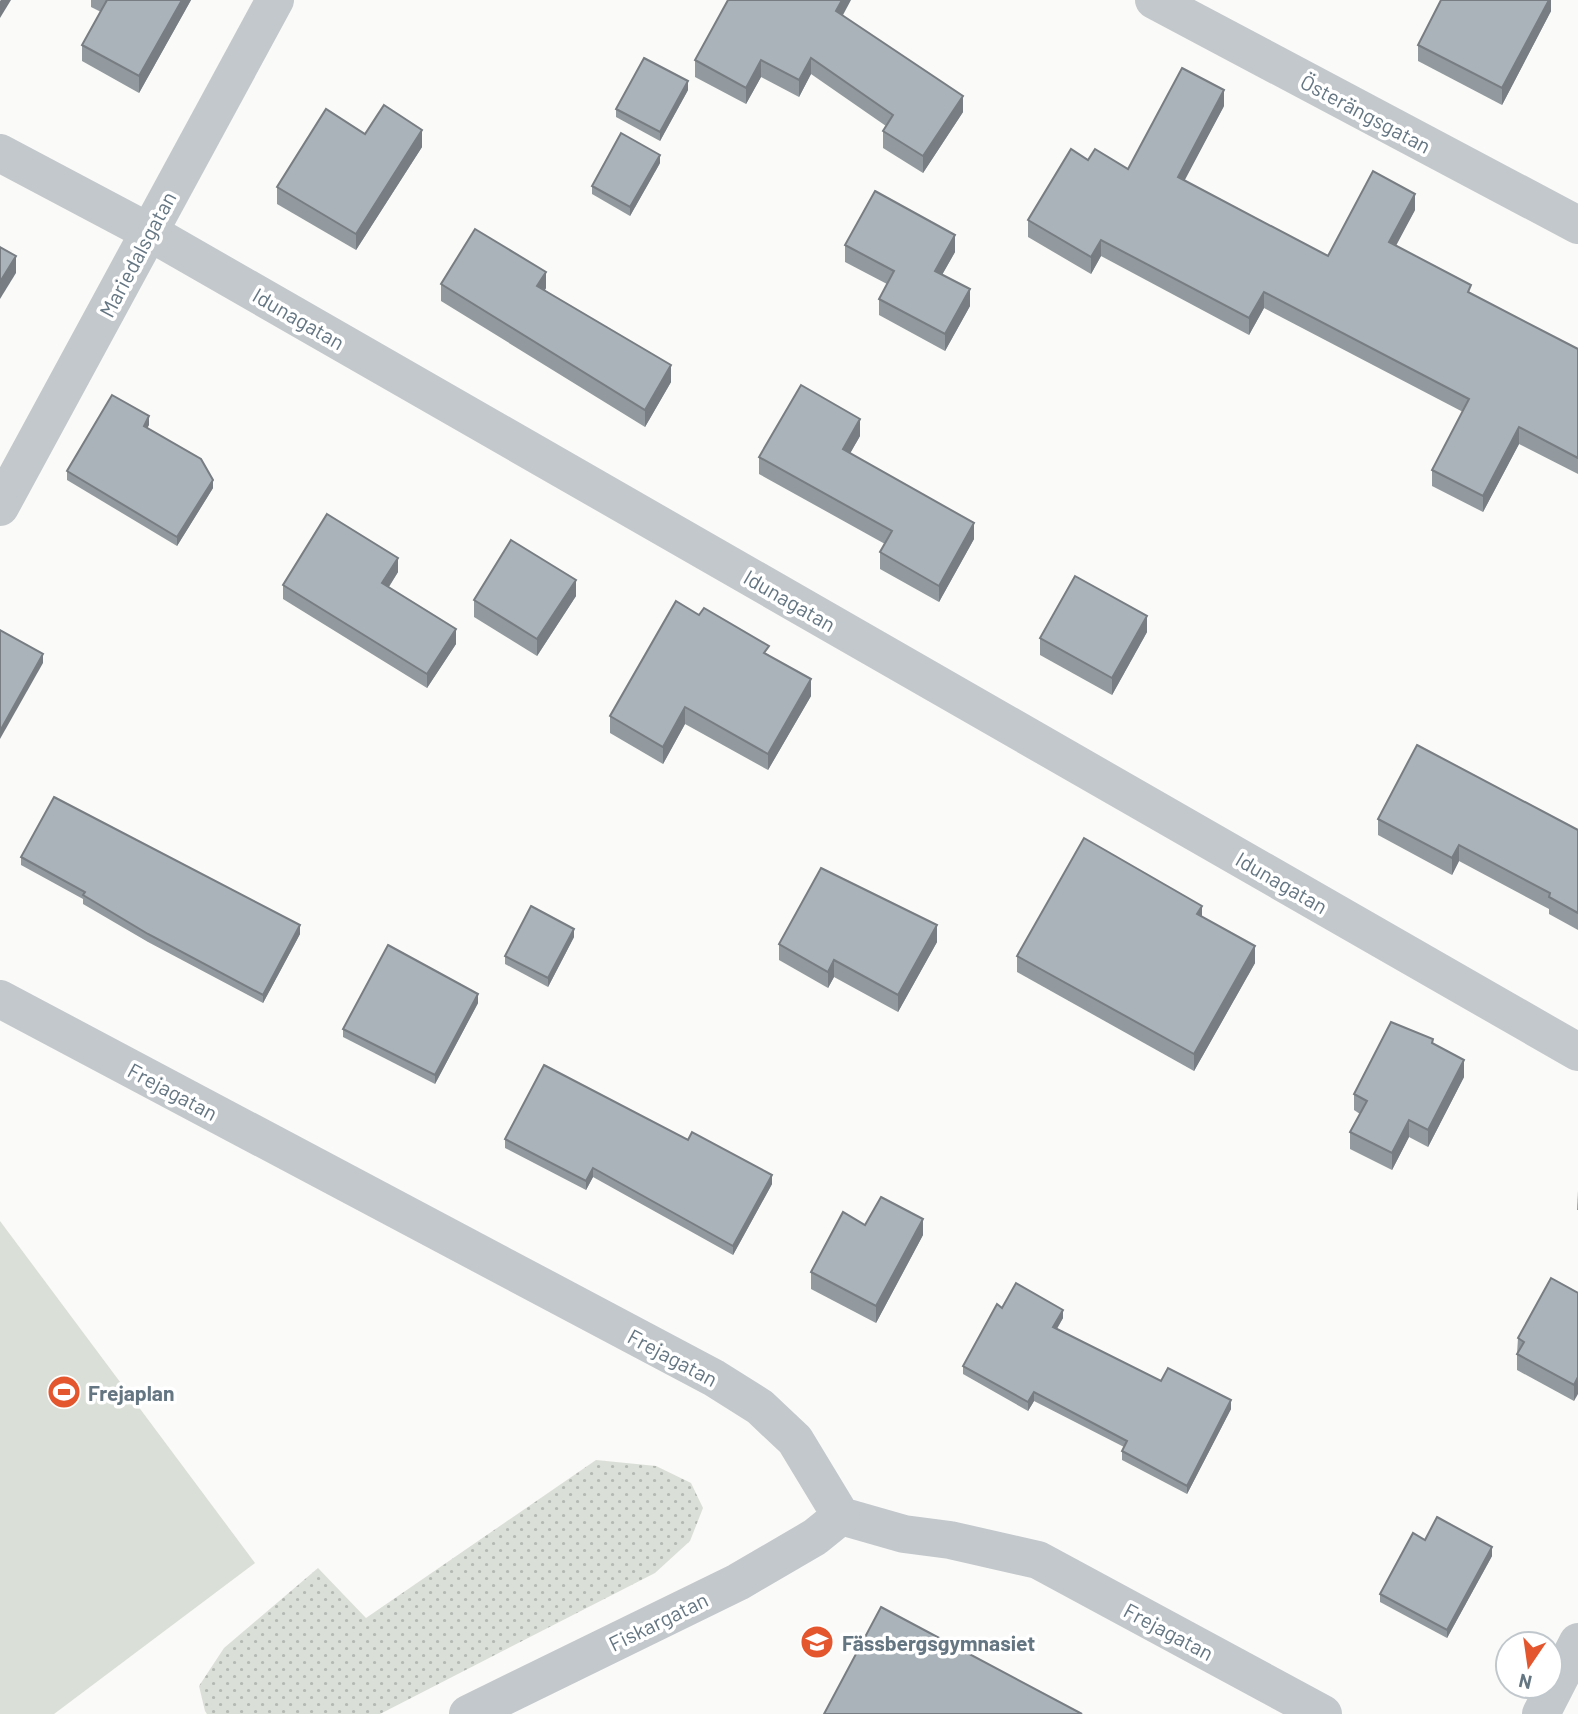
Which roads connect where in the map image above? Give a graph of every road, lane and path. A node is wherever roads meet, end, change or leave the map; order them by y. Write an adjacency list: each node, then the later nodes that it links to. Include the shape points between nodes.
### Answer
1 (275, 0): 5 (street, Mariedalsgatan)
2 (1154, 0): 4 (street, Österängsgatan)
3 (0, 153): 5 (street, Idunagatan)
4 (1578, 225)
5 (149, 232): 6 (street, Mariedalsgatan); 8 (street, Idunagatan)
6 (0, 507)
7 (0, 999): 9 (street, Frejagatan, via 760,1406 794,1440)
8 (1578, 1052)
9 (841, 1516): 11 (street, Fiskargatan, via 816,1537 738,1582); 12 (street, Frejagatan, via 904,1534 1038,1560)
10 (1578, 1642): 13 (street)
11 (468, 1714)
12 (1323, 1714)
13 (1541, 1714)

